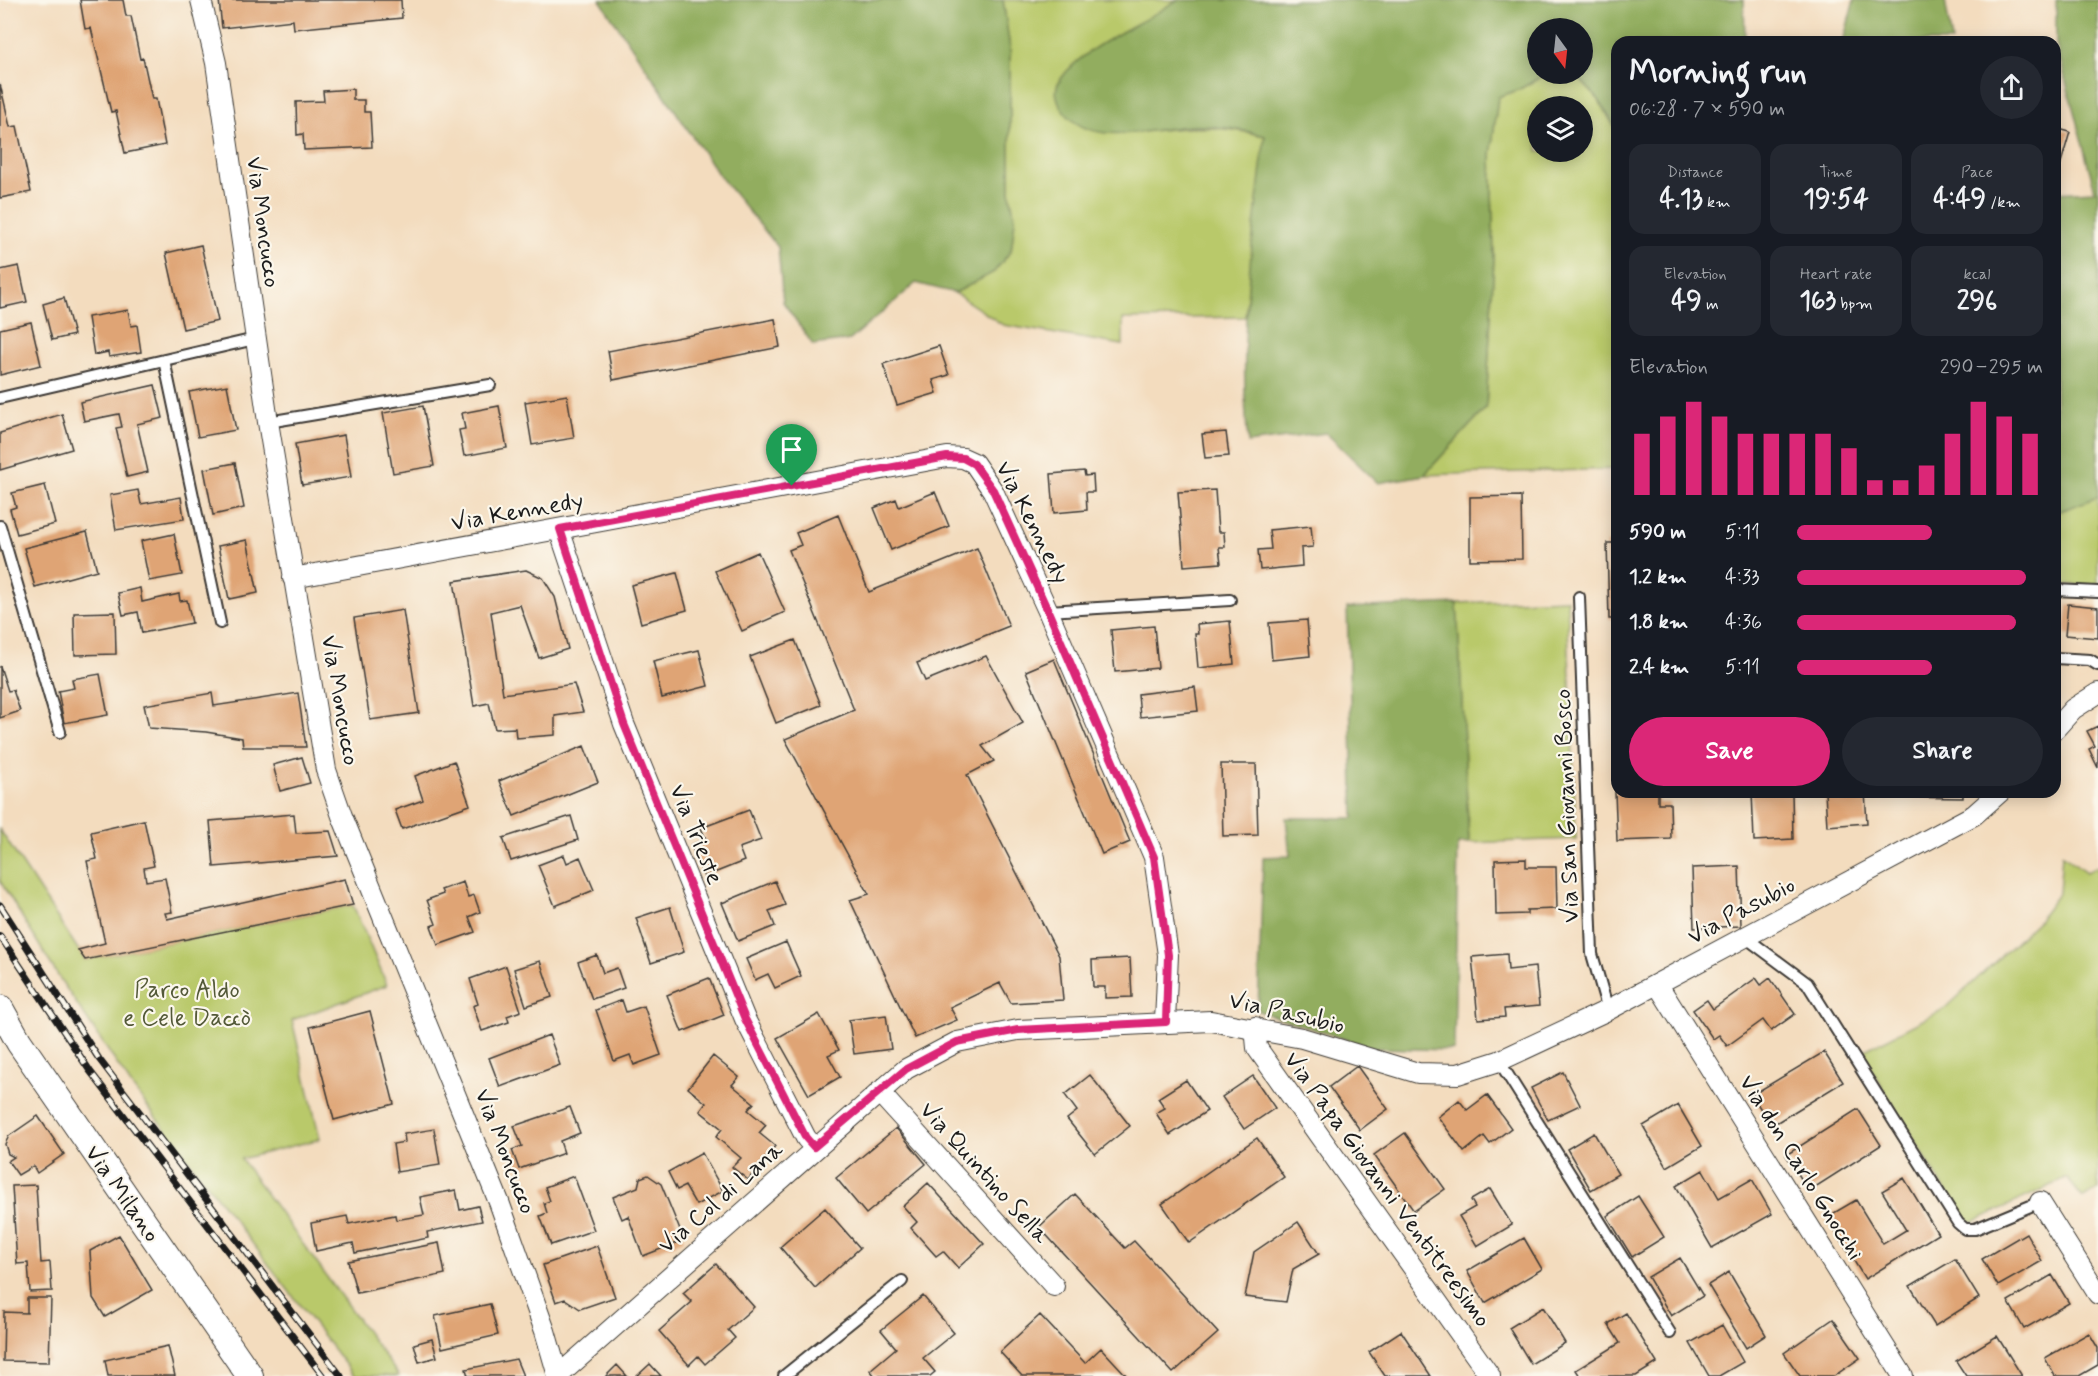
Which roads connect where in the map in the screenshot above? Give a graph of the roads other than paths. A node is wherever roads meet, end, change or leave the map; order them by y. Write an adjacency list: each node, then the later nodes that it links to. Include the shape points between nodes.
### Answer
1 (201, 0): 2 (street, Via Moncucco, via 216,63)
2 (255, 339): 3 (lane); 6 (street, Via Moncucco)
3 (164, 360): 5 (lane); 15 (lane)
4 (490, 385): 6 (lane)
5 (0, 398)
6 (268, 422): 9 (street, Via Moncucco)
7 (0, 526): 20 (lane)
8 (560, 529): 9 (street, Via Kennedy); 14 (street, Via Kennedy, via 947,457 963,458 984,475); 30 (street, Via Trieste, via 624,724 740,1008)
9 (293, 578): 37 (street, Via Moncucco, via 326,770 499,1203)
10 (2061, 590): 11 (lane)
11 (2098, 592)
12 (1579, 597): 25 (lane, Via San Giovanni Bosco, via 1592,954)
13 (1230, 600): 14 (lane)
14 (1048, 611): 26 (street, Via Kennedy, via 1154,857 1168,955)
15 (220, 623)
16 (2061, 658): 17 (lane, via 2090,660)
17 (2098, 665)
18 (2098, 693): 19 (street)
19 (2061, 723)
20 (60, 732)
21 (1993, 798): 22 (street, Via Pasubio, via 1974,815)
22 (1745, 937): 23 (street, Via Pasubio); 31 (lane, via 1807,983 1958,1223 1965,1229 1975,1229)
23 (1658, 985): 25 (street, Via Pasubio); 40 (street, Via don Carlo Gnocchi)
24 (0, 1008): 36 (street, Via Milano, via 19,1042)
25 (1608, 1010): 28 (street, Via Pasubio)
26 (1166, 1022): 27 (street, Via Pasubio, via 1211,1021); 29 (street, Via Col di Lana, via 1018,1030 957,1042 906,1069)
27 (1256, 1027): 28 (street, Via Pasubio, via 1428,1074 1458,1074); 39 (street, Via Papa Giovanni Ventitreesimo, via 1257,1048)
28 (1499, 1061): 35 (lane)
29 (879, 1092): 30 (street, Via Col di Lana); 33 (street, Via Quintino Sella)
30 (814, 1147): 37 (street, Via Col di Lana)
31 (2040, 1202): 34 (street)
32 (902, 1281): 38 (lane)
33 (1054, 1286)
34 (2098, 1294)
35 (1670, 1334)
36 (250, 1376)
37 (558, 1376)
38 (784, 1376)
39 (1490, 1376)
40 (1903, 1376)

